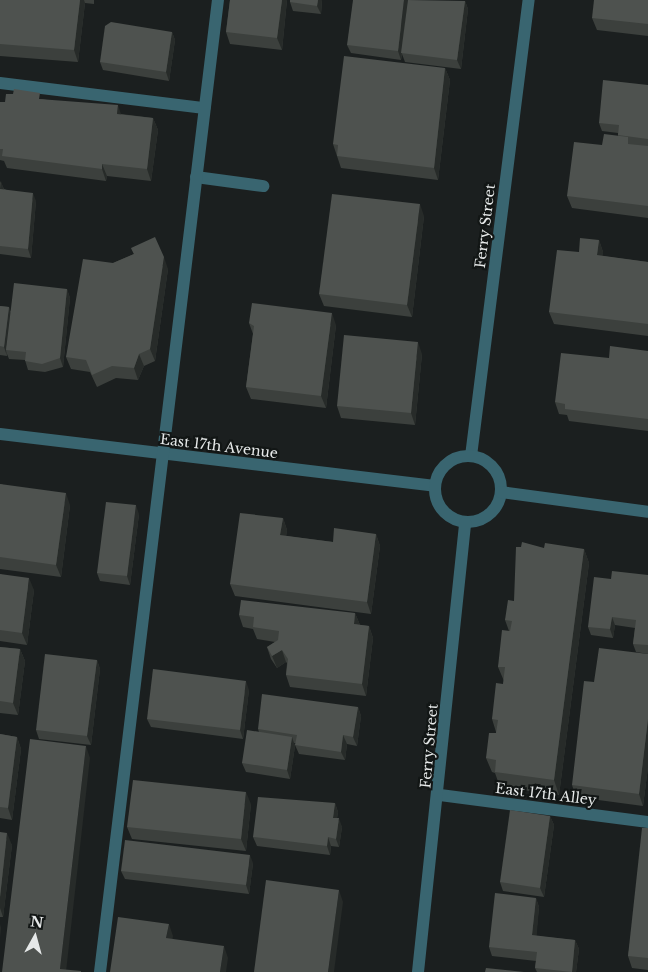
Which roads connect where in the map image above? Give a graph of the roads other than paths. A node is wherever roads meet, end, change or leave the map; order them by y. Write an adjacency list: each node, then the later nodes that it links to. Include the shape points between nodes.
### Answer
1 (218, 0): 4 (street)
2 (529, 0): 9 (street, Ferry Street)
3 (0, 83): 4 (street)
4 (204, 108): 5 (street)
5 (196, 177): 6 (street); 8 (street)
6 (262, 186)
7 (0, 434): 8 (street, East 17th Avenue)
8 (162, 454): 10 (street, East 17th Avenue); 16 (street)
9 (471, 456): 10 (street, via 447,463); 11 (street, via 494,468)
10 (435, 486): 13 (street, via 443,510)
11 (501, 492): 12 (street); 13 (street, via 490,514)
12 (648, 512)
13 (465, 522): 14 (street, Ferry Street)
14 (440, 795): 15 (street, East 17th Alley); 17 (street, Ferry Street)
15 (648, 822)
16 (100, 972)
17 (418, 972)

